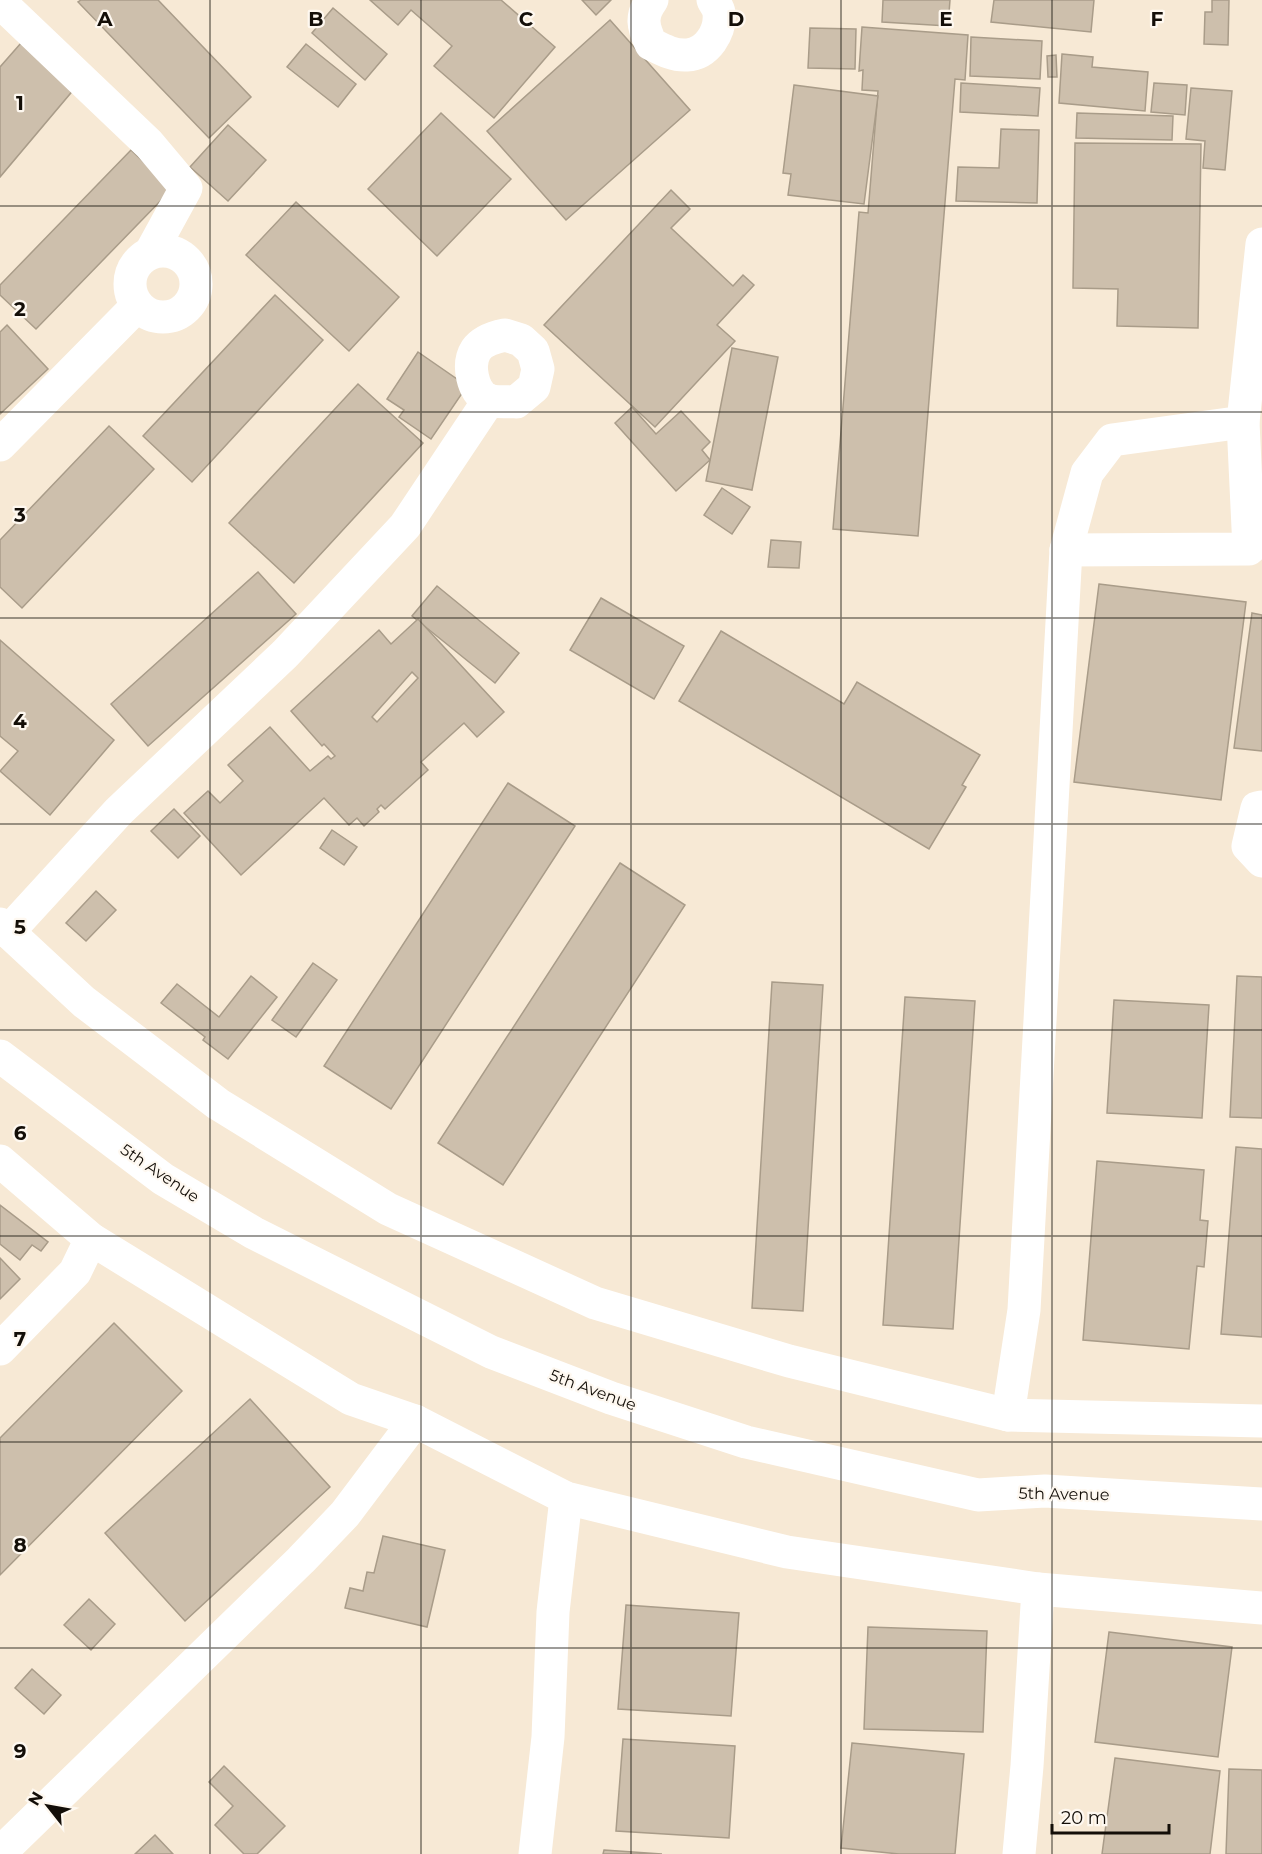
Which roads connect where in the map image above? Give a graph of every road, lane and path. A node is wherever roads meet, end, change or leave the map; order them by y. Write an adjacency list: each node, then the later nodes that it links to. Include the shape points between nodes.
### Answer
1 (652, 0): 3 (street, via 643,26 651,44 670,54 689,55 707,47 717,31)
2 (0, 2): 5 (street, via 149,144 186,188)
3 (724, 4)
4 (1262, 244): 8 (street)
5 (151, 252): 6 (street, via 135,264 130,288); 6 (street, via 180,254 192,265 197,284 192,302 176,316 159,318)
6 (137, 306): 9 (street)
7 (489, 400): 13 (street, via 405,526 285,654 119,811)
8 (1243, 422): 10 (street, via 1112,440 1087,473); 10 (street, via 1248,549)
9 (0, 445)
10 (1066, 550): 18 (street, via 1024,1310)
11 (1262, 807): 12 (street, via 1257,808 1248,846)
12 (1262, 861)
13 (4, 928): 18 (street, via 84,1002 218,1104 388,1209 595,1303 789,1361)
14 (0, 1056): 22 (street, 5th Avenue, via 163,1179 254,1233 491,1352 610,1398 746,1442 978,1495 1045,1491)
15 (0, 1161): 16 (street)
16 (91, 1239): 17 (street, via 75,1272); 19 (street, via 351,1399)
17 (0, 1349)
18 (1008, 1414): 20 (street)
19 (415, 1420): 21 (street); 25 (street, via 345,1514 301,1560)
20 (1262, 1421)
21 (566, 1498): 23 (street, via 788,1552); 26 (street, via 553,1612 548,1737)
22 (1262, 1504)
23 (1038, 1589): 24 (street); 27 (street)
24 (1262, 1608)
25 (5, 1837)
26 (535, 1854)
27 (1019, 1854)

